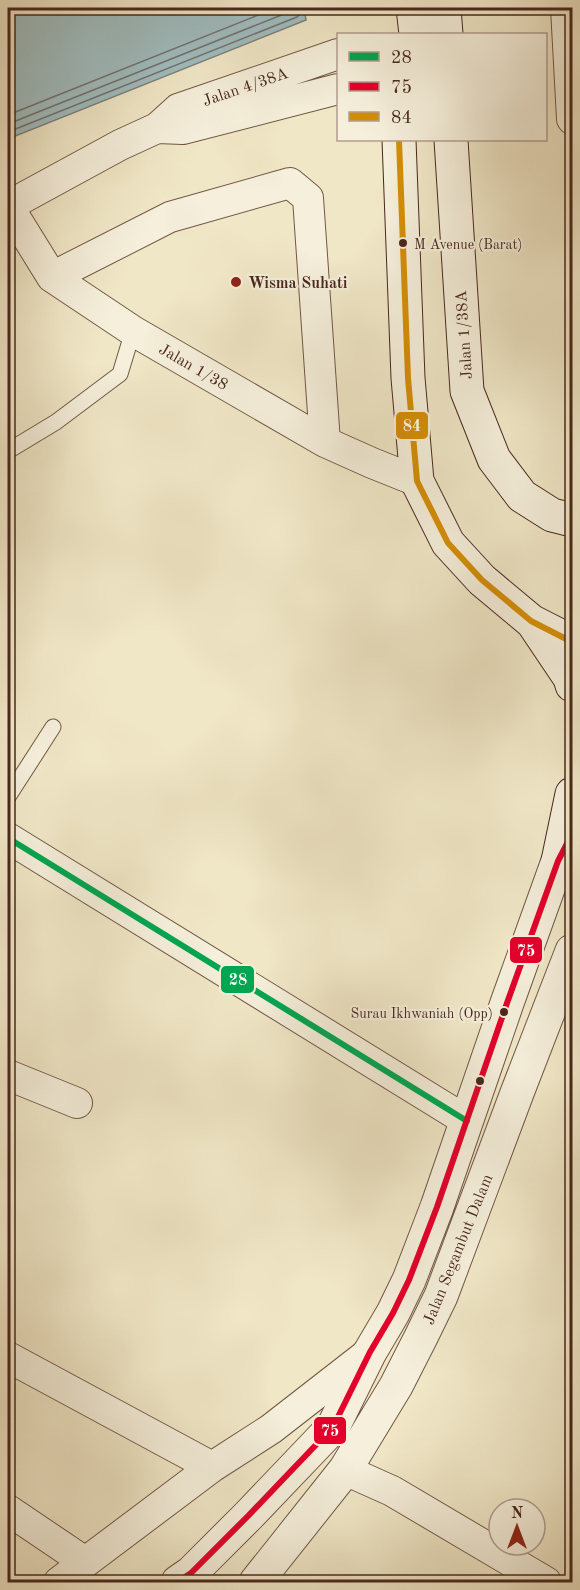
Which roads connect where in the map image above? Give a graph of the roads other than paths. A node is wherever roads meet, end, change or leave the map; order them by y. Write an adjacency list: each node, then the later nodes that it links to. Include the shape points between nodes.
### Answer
1 (391, 8): 5 (street)
2 (413, 8): 6 (street)
3 (444, 8): 7 (street)
4 (566, 8): 10 (street)
5 (393, 33)
6 (416, 33)
7 (446, 33)
8 (337, 55): 11 (street, Jalan 4/38A, via 178,109)
9 (337, 90): 11 (street, Jalan 4/38A, via 183,129)
10 (573, 119)
11 (157, 128): 14 (street, Jalan 4/38A)
12 (399, 141): 19 (street, via 408,378)
13 (451, 141): 20 (street, Jalan 1/38A, via 467,391 495,459 522,496 552,515)
14 (8, 206): 15 (street, Jalan 1/38)
15 (52, 277): 16 (street, Jalan 1/38); 17 (street, via 170,217 290,183 308,198)
16 (133, 331): 17 (street, Jalan 1/38); 18 (lane, via 120,374 56,422)
17 (325, 442): 19 (street, Jalan 1/38)
18 (8, 451)
19 (417, 481): 21 (street, via 448,543 482,580)
20 (573, 520)
21 (531, 621): 22 (street); 23 (street)
22 (573, 642)
23 (573, 685)
24 (53, 727): 26 (lane)
25 (573, 794): 28 (street, Jalan Segambut Dalam)
26 (8, 797)
27 (8, 838): 32 (street)
28 (565, 847): 32 (street, Jalan Segambut Dalam)
29 (573, 951): 36 (street, Jalan Segambut Dalam, via 441,1296 396,1386)
30 (8, 1075): 31 (street)
31 (77, 1103)
32 (467, 1121): 33 (street, Jalan Segambut Dalam, via 409,1280)
33 (370, 1352): 35 (street, via 271,1429); 40 (street, Jalan Segambut Dalam, via 333,1427)
34 (8, 1357): 35 (street)
35 (212, 1467): 38 (street)
36 (345, 1470): 41 (street, Jalan Segambut Dalam); 42 (street, via 392,1491)
37 (8, 1510): 38 (street)
38 (85, 1562): 39 (street)
39 (59, 1582)
40 (178, 1582)
41 (256, 1582)
42 (546, 1582)

